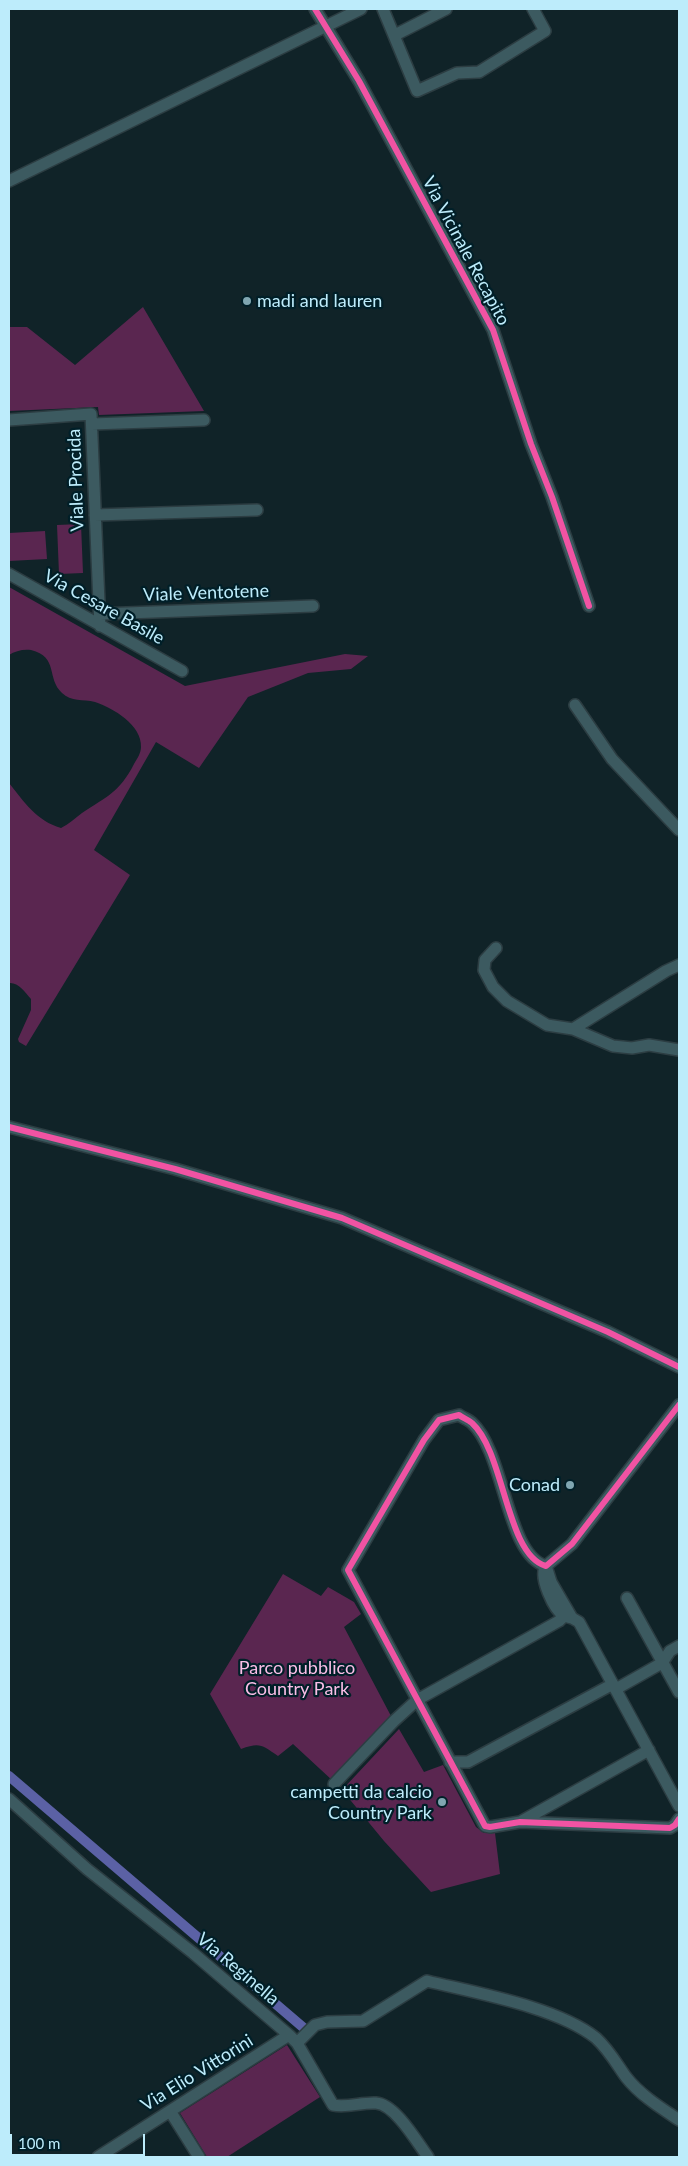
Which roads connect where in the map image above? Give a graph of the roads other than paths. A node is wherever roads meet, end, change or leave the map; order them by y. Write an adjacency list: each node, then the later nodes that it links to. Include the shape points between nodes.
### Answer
1 (315, 9): 6 (street, Via Vicinale Recapito)
2 (361, 9): 6 (street)
3 (383, 9): 7 (street)
4 (446, 9): 7 (street)
5 (534, 9): 7 (street, via 545,31 479,72 457,73 417,91)
6 (326, 26): 8 (street); 16 (street, Via Vicinale Recapito, via 493,330 530,444 552,497)
7 (395, 35)
8 (9, 181)
9 (9, 420): 11 (street, Viale Procida, via 91,414)
10 (204, 420): 11 (street)
11 (92, 424): 13 (street, Viale Procida)
12 (257, 510): 13 (street)
13 (95, 515): 17 (street, Viale Procida)
14 (9, 574): 18 (street, Via Cesare Basile)
15 (314, 606): 17 (street, Viale Ventotene)
16 (589, 606)
17 (100, 614): 18 (street, Viale Procida)
18 (100, 626): 19 (street, Via Cesare Basile)
19 (182, 671)
20 (575, 705): 21 (street, via 612,758)
21 (679, 830)
22 (496, 948): 24 (street, via 485,960 484,970 493,987 507,1000 547,1025)
23 (679, 965): 24 (street)
24 (573, 1029): 25 (street, via 613,1046 632,1048 649,1045)
25 (679, 1050)
26 (9, 1127): 27 (street, via 176,1169 342,1218 608,1332)
27 (679, 1367)
28 (679, 1405): 29 (street, via 572,1544)
29 (546, 1566): 31 (street); 36 (street, via 537,1564 530,1557 515,1528 499,1473 484,1438 472,1422 459,1415 439,1420 348,1570)
30 (627, 1598): 33 (street)
31 (568, 1617): 34 (street, via 579,1622); 36 (street)
32 (679, 1646): 33 (street, via 670,1651)
33 (662, 1663): 34 (street); 35 (street)
34 (614, 1687): 37 (street); 38 (street, via 468,1762)
35 (679, 1692)
36 (417, 1700): 38 (street); 39 (street)
37 (649, 1750): 41 (street); 43 (street)
38 (450, 1762): 43 (street, via 485,1826)
39 (334, 1784)
40 (9, 1798): 44 (street, Via Reginella, via 88,1869)
41 (679, 1806)
42 (679, 1819): 43 (street, via 670,1828)
43 (520, 1822)
44 (297, 2039): 45 (street, Via Elio Vittorini); 46 (street, Via Elio Vittorini, via 315,2025 363,2021 427,1982 515,2003 585,2031 612,2055 634,2086); 49 (street, Via Reginella, via 333,2105 377,2102 386,2105)
45 (170, 2111): 47 (street, Via Elio Vittorini); 48 (street)
46 (679, 2120)
47 (98, 2157)
48 (199, 2157)
49 (428, 2157)

